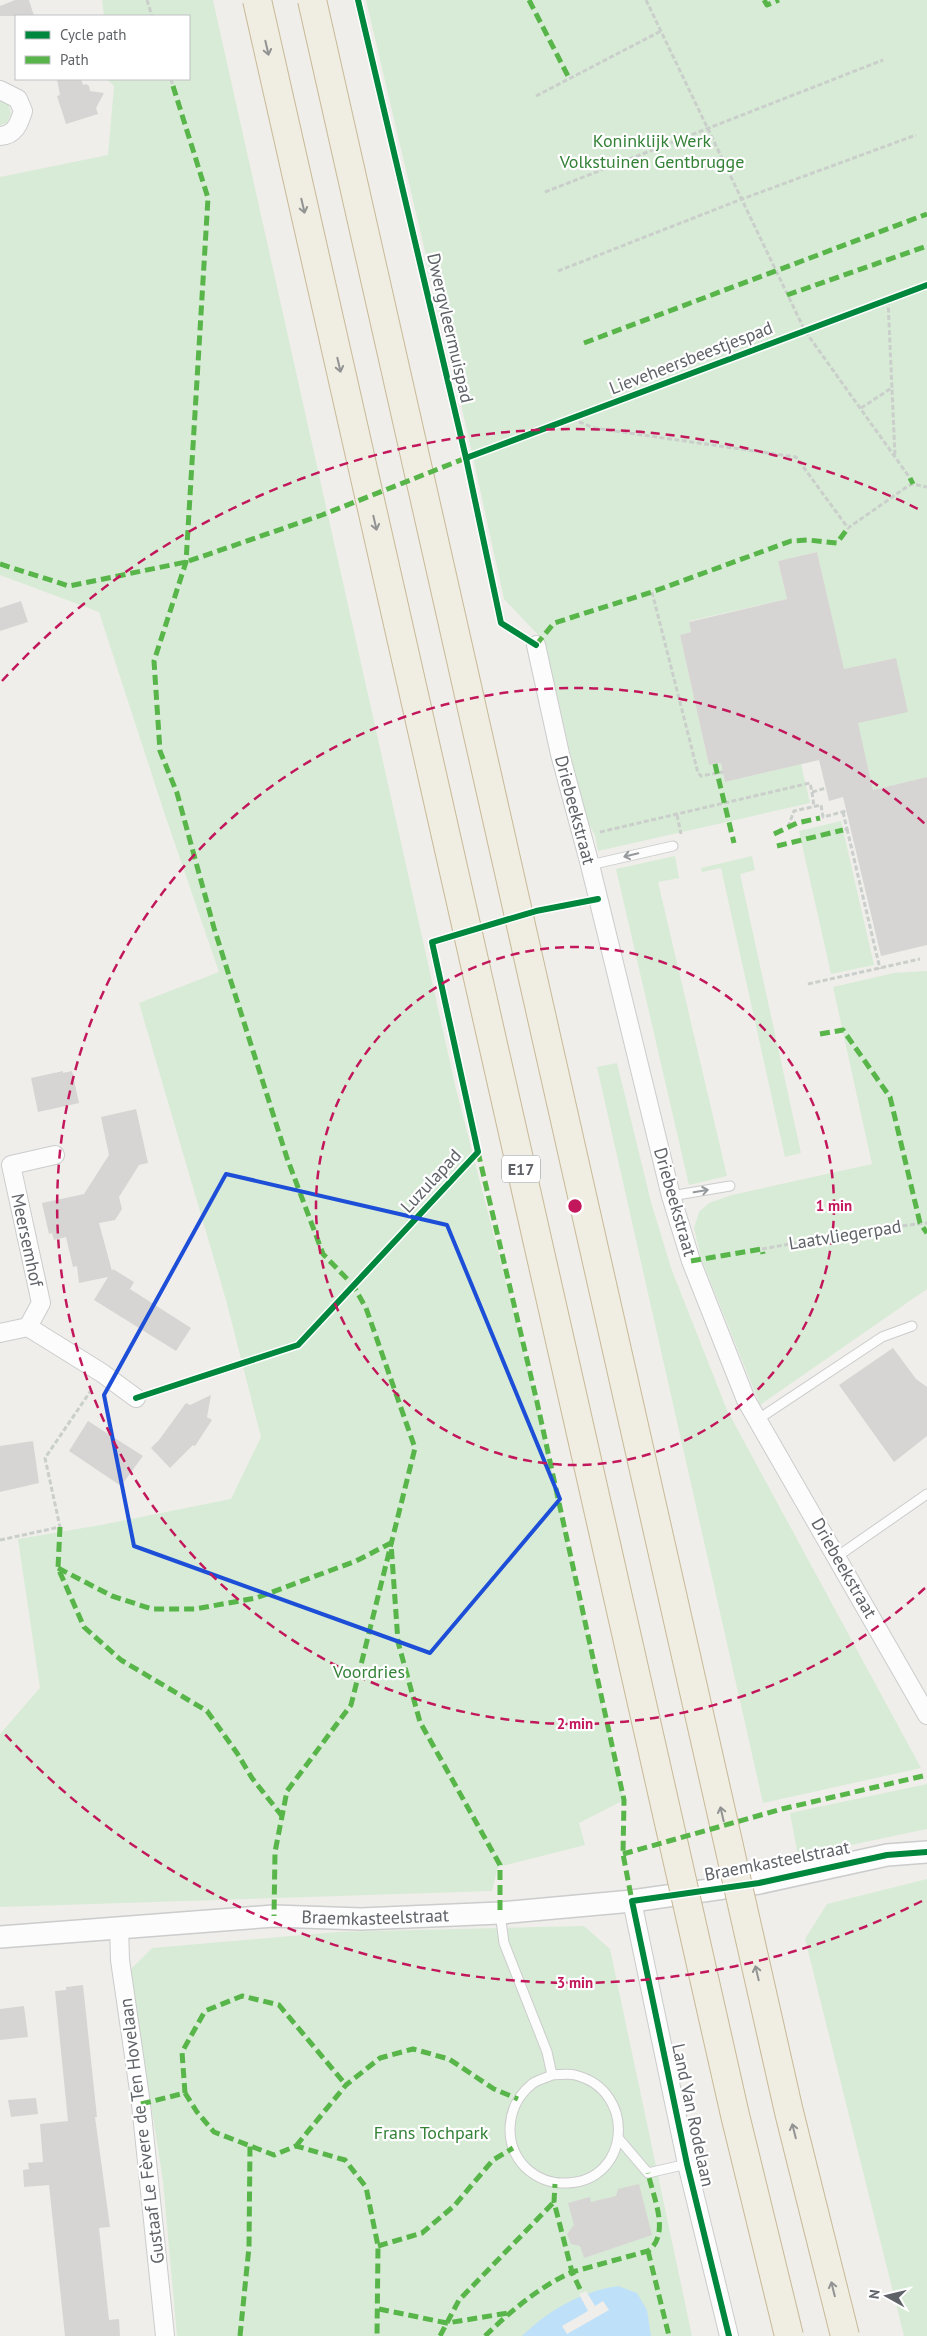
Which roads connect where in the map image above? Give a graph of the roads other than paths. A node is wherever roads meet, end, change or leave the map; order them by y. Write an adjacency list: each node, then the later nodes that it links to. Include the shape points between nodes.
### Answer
1 (256, 0): 29 (highway, E17, one-way to 29, bridge, via 735,2116)
2 (312, 0): 30 (highway, one-way to 2, bridge, via 787,2103)
3 (0, 90): 4 (street, via 18,99 23,111 15,131)
4 (0, 136)
5 (536, 645): 7 (street, Driebeekstraat, via 560,754)
6 (673, 846): 7 (lane, one-way to 7)
7 (590, 865): 10 (street, Driebeekstraat)
8 (56, 1155): 12 (street, Meersemhof, via 11,1166 41,1302)
9 (730, 1186): 10 (lane, one-way to 9)
10 (671, 1196): 15 (street, Driebeekstraat, via 691,1261 746,1400)
11 (912, 1326): 15 (lane, via 882,1336)
12 (28, 1327): 13 (street); 14 (street)
13 (0, 1333)
14 (136, 1398)
15 (758, 1420): 17 (street, Driebeekstraat)
16 (927, 1494): 17 (lane)
17 (838, 1556): 18 (street, Driebeekstraat)
18 (927, 1715)
19 (927, 1852): 20 (street, Braemkasteelstraat, via 887,1855 759,1883)
20 (632, 1900): 21 (street, Braemkasteelstraat); 26 (street, Land Van Rodelaan)
21 (500, 1913): 22 (street, Braemkasteelstraat, via 361,1919 274,1916); 24 (lane, via 504,1943 548,2052)
22 (119, 1927): 23 (street, Braemkasteelstraat); 27 (street, Gustaaf Le Fèvere de Ten Hovelaan, via 120,1960 141,2104)
23 (0, 1937)
24 (552, 2075): 25 (lane, via 574,2074 594,2082 610,2097 618,2117); 25 (lane, via 532,2084 518,2099 510,2119 510,2141 519,2161 534,2176 555,2184 583,2180 596,2174 611,2159)
25 (619, 2139): 26 (lane, via 648,2174)
26 (687, 2164): 28 (street, Land Van Rodelaan)
27 (165, 2336)
28 (729, 2336)
29 (790, 2336)
30 (845, 2336)

